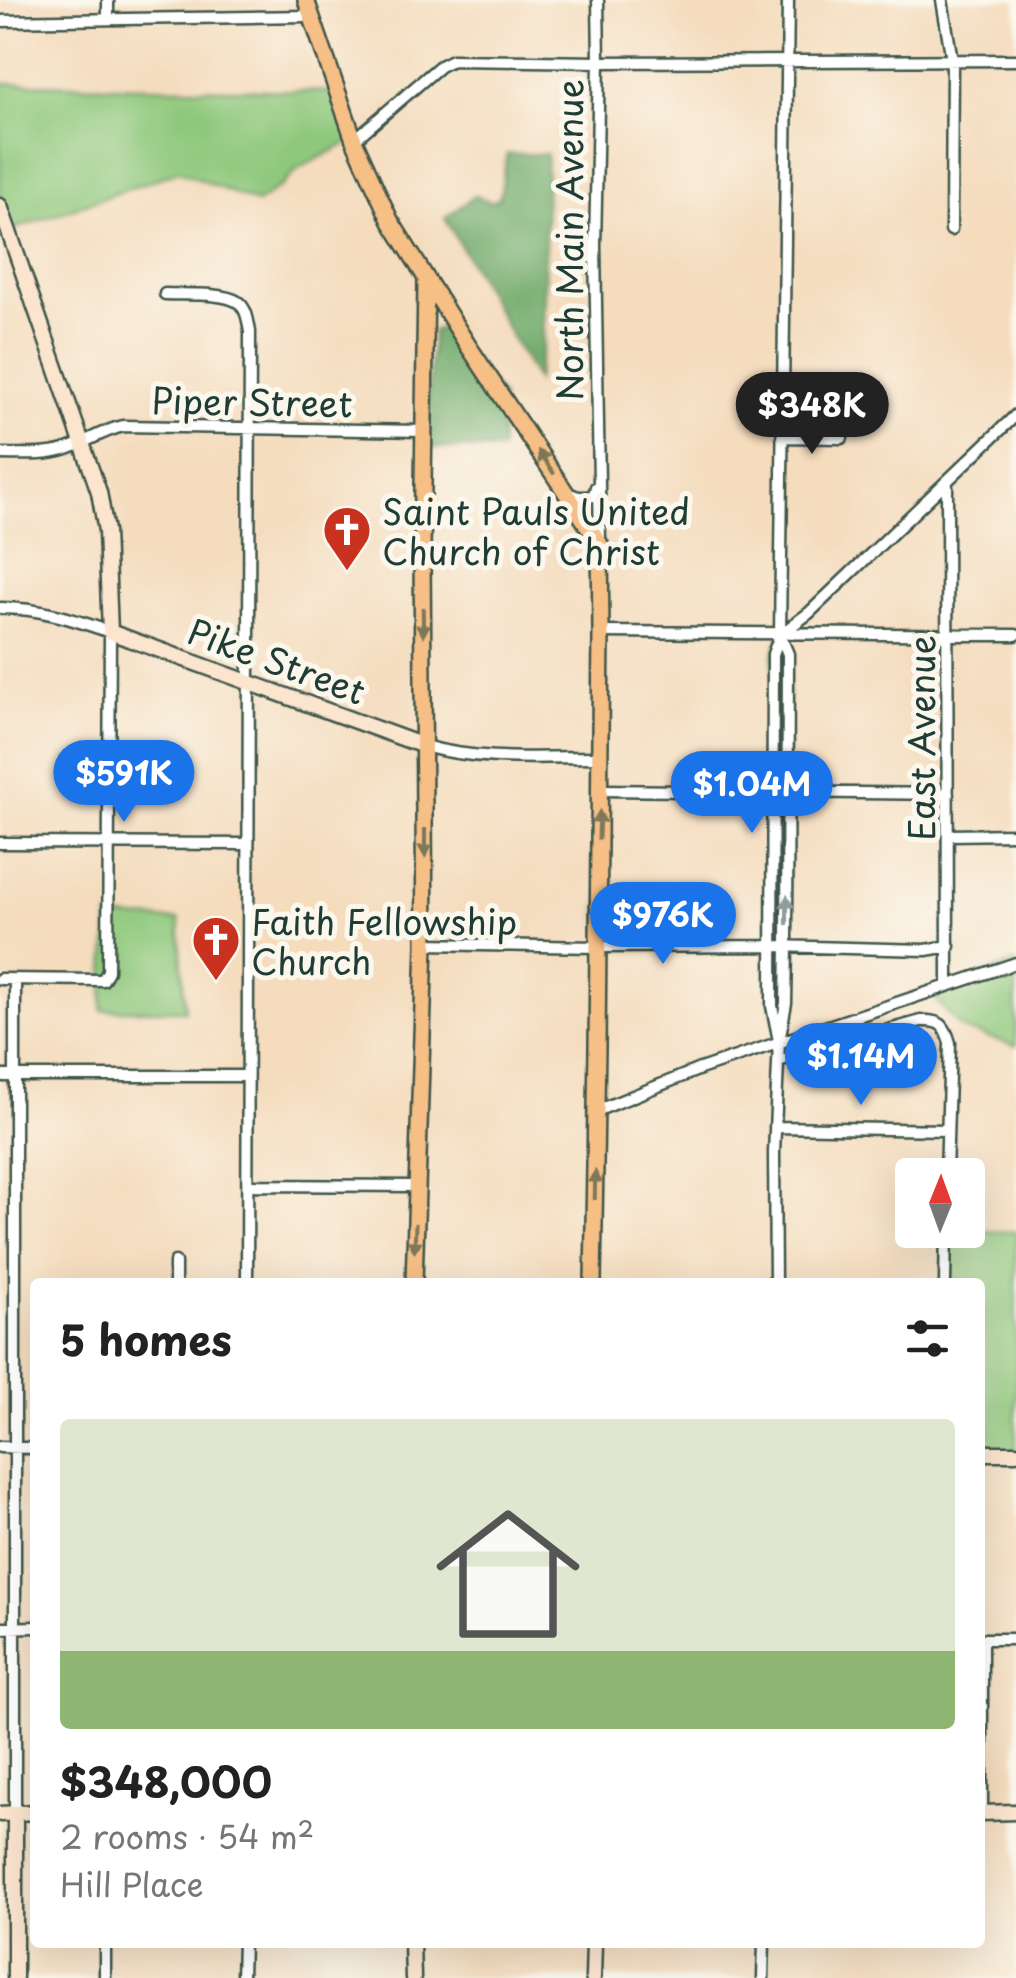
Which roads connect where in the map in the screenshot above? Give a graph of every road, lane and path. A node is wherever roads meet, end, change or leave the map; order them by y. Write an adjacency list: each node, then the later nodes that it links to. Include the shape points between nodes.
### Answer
1 (108, 0): 6 (street)
2 (598, 0): 11 (street, North Main Avenue)
3 (788, 0): 8 (street)
4 (942, 0): 9 (street)
5 (308, 8): 6 (street); 12 (main road)
6 (108, 18): 7 (street)
7 (0, 21)
8 (786, 60): 9 (street); 11 (street); 22 (street)
9 (952, 60): 10 (street); 14 (street)
10 (1016, 60)
11 (599, 62): 12 (street, via 452,60); 26 (street, North Main Avenue)
12 (354, 140): 15 (main road)
13 (0, 206): 24 (main road)
14 (951, 230)
15 (426, 279): 17 (main road); 18 (main road)
16 (165, 294): 20 (street, via 224,297 247,315)
17 (467, 344): 18 (main road, via 444,327 432,331); 28 (main road, one-way to 17)
18 (425, 348): 21 (main road)
19 (1016, 415): 27 (street)
20 (249, 428): 21 (street, Piper Street); 24 (street, Piper Street, via 124,426); 36 (street)
21 (424, 431): 37 (main road, one-way to 37)
22 (782, 436): 23 (street); 33 (street)
23 (842, 438)
24 (83, 442): 25 (street, Piper Street, via 52,453); 31 (main road, via 106,531)
25 (0, 454)
26 (598, 481): 28 (street, via 586,498); 29 (street, North Main Avenue)
27 (946, 482): 33 (street); 34 (street, East Avenue)
28 (565, 491): 29 (main road)
29 (600, 544): 32 (main road, North Main Avenue)
30 (0, 608): 31 (street, via 58,614)
31 (110, 632): 36 (main road, Pike Street); 47 (street)
32 (601, 632): 33 (street); 38 (main road, North Main Avenue)
33 (780, 634): 34 (street); 40 (street, via 773,654); 41 (street, via 788,654)
34 (947, 635): 35 (street); 42 (street, East Avenue)
35 (1016, 635)
36 (250, 682): 37 (main road, Pike Street); 46 (street)
37 (424, 746): 38 (street, via 510,757); 48 (main road, one-way to 48)
38 (599, 757): 39 (main road, North Main Avenue)
39 (600, 790): 40 (street); 52 (main road, North Main Avenue, one-way to 39)
40 (772, 791): 41 (street); 49 (street)
41 (786, 791): 42 (street); 51 (street, one-way to 41)
42 (948, 794): 44 (street, East Avenue)
43 (1016, 834): 44 (street)
44 (948, 835): 50 (street, East Avenue)
45 (0, 844): 47 (street)
46 (248, 844): 47 (street); 61 (street)
47 (110, 845): 55 (street, via 108,971 102,980)
48 (425, 944): 52 (street); 67 (main road)
49 (773, 946): 51 (street); 52 (street); 57 (street)
50 (949, 946): 51 (street); 56 (street, East Avenue)
51 (787, 947): 57 (street)
52 (597, 948): 62 (main road, North Main Avenue)
53 (1016, 963): 56 (street)
54 (0, 979): 55 (street)
55 (14, 980): 60 (street)
56 (948, 986): 57 (street)
57 (779, 1041): 58 (street); 62 (street)
58 (778, 1060): 63 (street); 64 (street, via 936,1020 950,1044)
59 (0, 1076): 60 (street)
60 (14, 1076): 61 (street); 69 (street)
61 (247, 1076): 66 (street)
62 (596, 1111): 75 (main road, North Main Avenue, one-way to 62)
63 (775, 1126): 64 (street); 76 (street)
64 (947, 1130): 65 (street)
65 (947, 1158)
66 (248, 1185): 67 (street); 73 (street)
67 (417, 1186): 74 (main road, one-way to 74)
68 (0, 1242): 69 (street)
69 (14, 1242): 79 (street)
70 (946, 1248): 77 (street)
71 (175, 1262): 72 (street)
72 (175, 1278)
73 (247, 1278)
74 (414, 1278)
75 (592, 1278)
76 (776, 1278)
77 (946, 1278)
78 (0, 1447): 79 (street)
79 (17, 1447): 80 (street); 83 (street)
80 (30, 1448)
81 (985, 1453): 82 (main road)
82 (1016, 1453)
83 (17, 1627): 84 (street); 85 (street); 90 (street)
84 (30, 1627)
85 (0, 1628)
86 (985, 1639): 87 (street)
87 (1016, 1640)
88 (1016, 1812): 89 (main road)
89 (985, 1813)
90 (8, 1814): 96 (main road)
91 (105, 1948): 97 (street)
92 (242, 1948): 98 (street)
93 (412, 1948): 99 (main road)
94 (594, 1948): 100 (main road)
95 (764, 1948): 101 (street)
96 (16, 1978)
97 (105, 1978)
98 (242, 1978)
99 (412, 1978)
100 (593, 1978)
101 (763, 1978)

